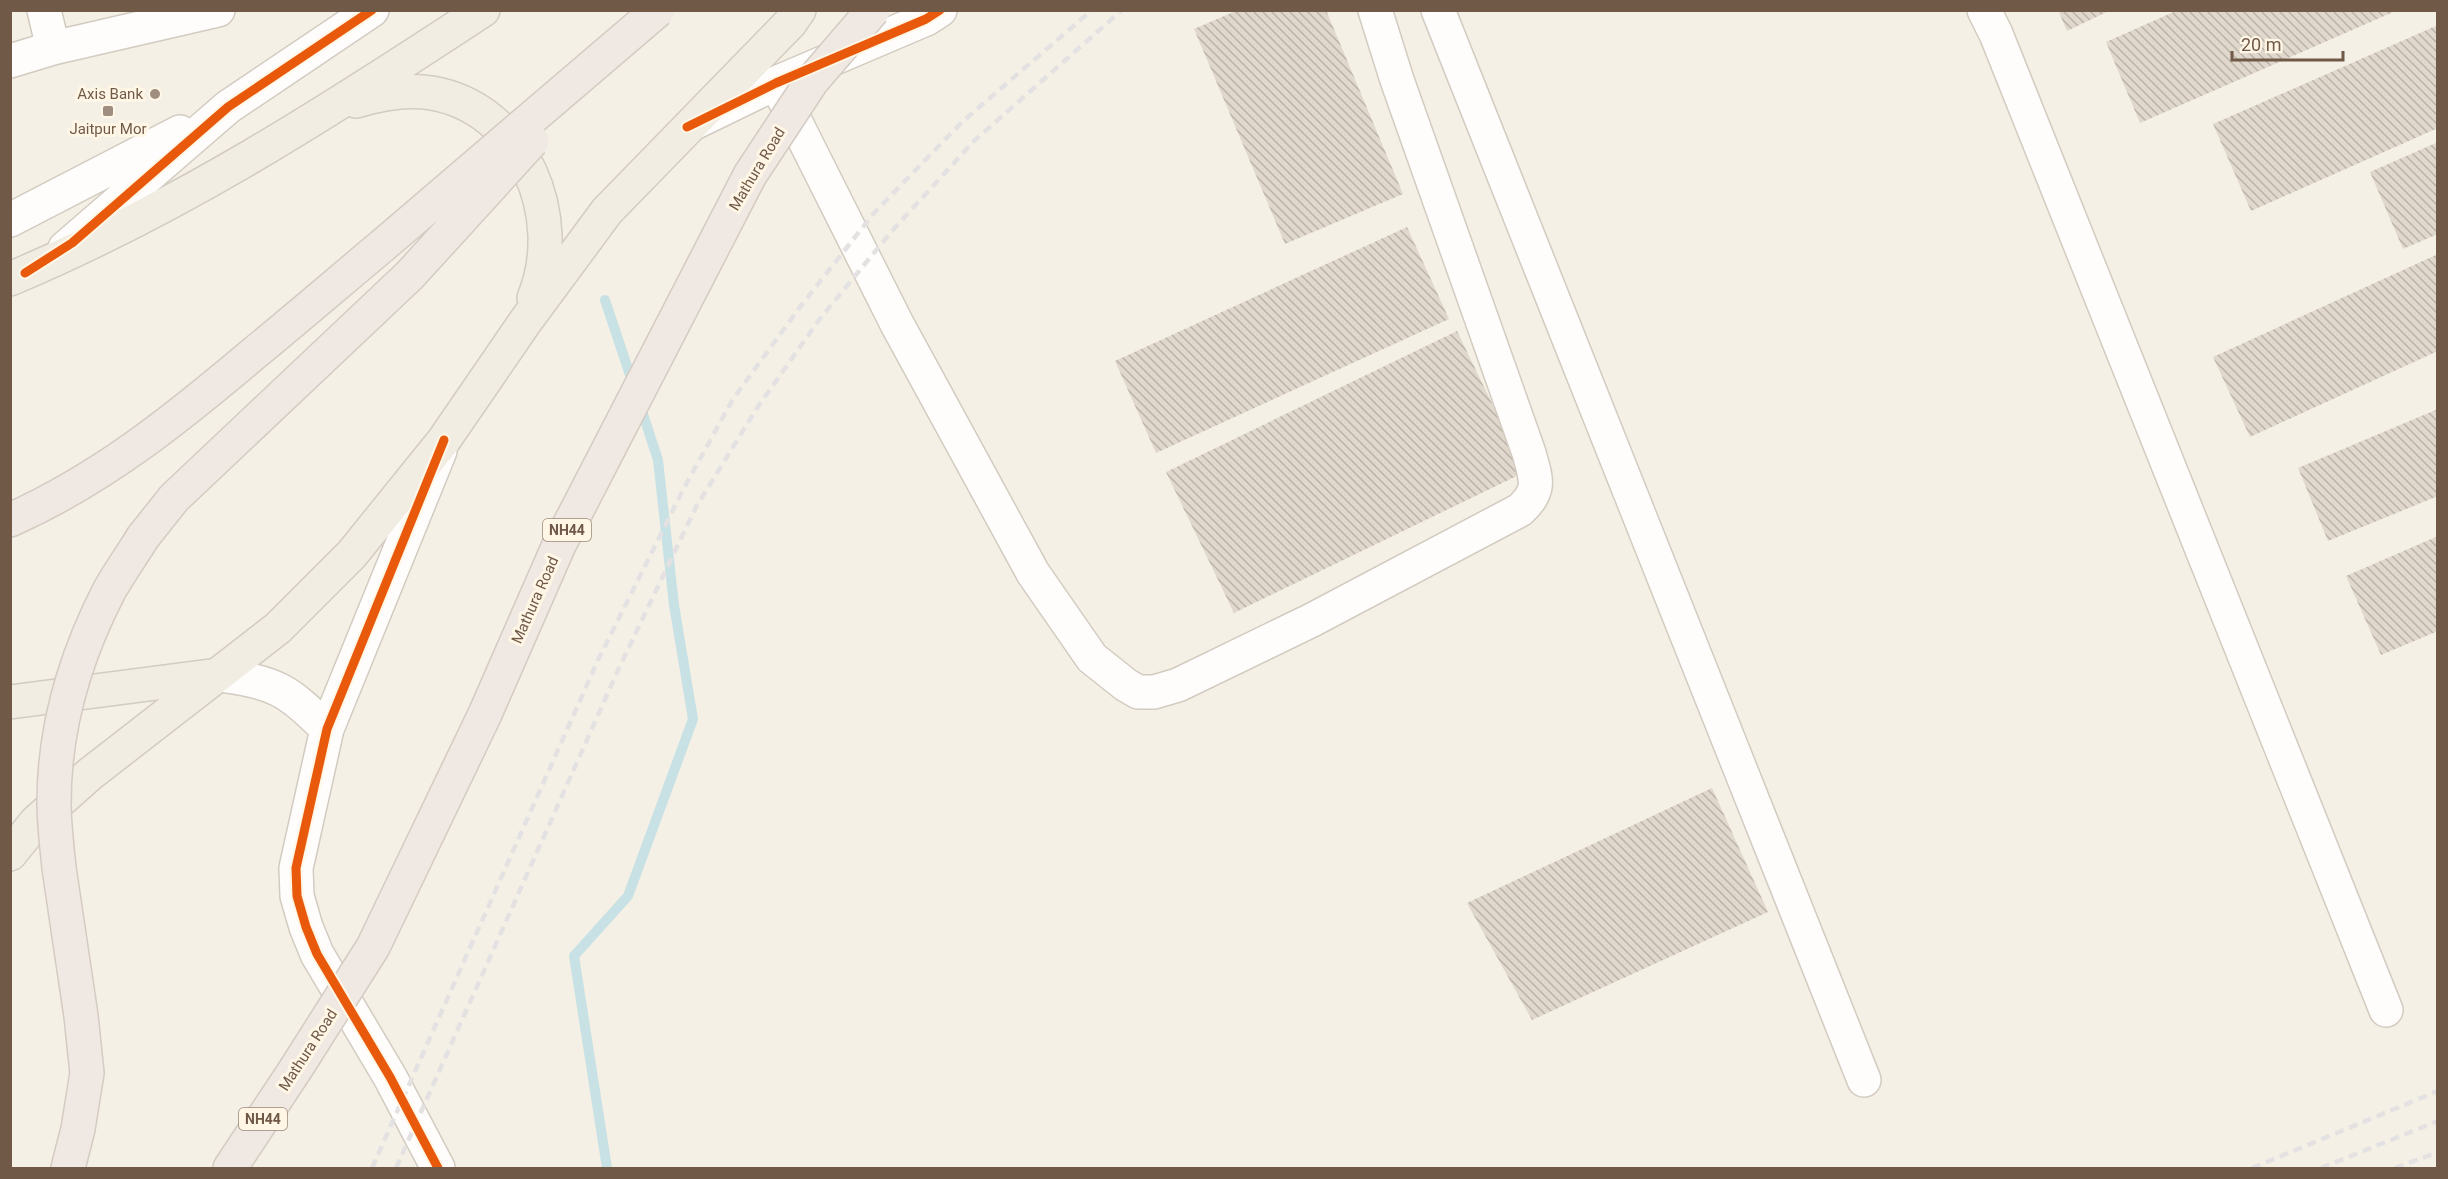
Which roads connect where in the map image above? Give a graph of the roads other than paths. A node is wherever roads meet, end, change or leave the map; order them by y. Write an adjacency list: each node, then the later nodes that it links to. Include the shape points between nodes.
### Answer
1 (44, 10): 13 (street)
2 (218, 10): 13 (street)
3 (372, 10): 16 (street)
4 (483, 10): 17 (main road)
5 (658, 10): 12 (highway, bridge)
6 (799, 10): 18 (main road)
7 (873, 10): 33 (highway, Mathura Road / NH44, bridge, via 812,81 750,175 559,545 485,714 374,947)
8 (940, 10): 15 (street)
9 (1375, 10): 15 (street, via 1537,483 1531,500 1520,510 1312,620 1178,685 1154,692 1138,692 1092,658 1033,573 897,324)
10 (1438, 10): 31 (street)
11 (1984, 10): 30 (street)
12 (625, 39): 23 (highway, bridge, via 182,415 86,481); 32 (highway, bridge, via 410,275 174,498 143,537 110,590 87,637 68,693 57,749 54,804 59,868 87,1073)
13 (53, 48): 14 (street)
14 (10, 61)
15 (776, 83): 18 (street)
16 (228, 107): 19 (street); 20 (street, via 72,243)
17 (331, 109): 20 (main road, via 173,202); 21 (main road, via 371,96 432,93 479,113 517,147 533,175 546,236 545,264)
18 (687, 127): 21 (main road, via 607,211)
19 (10, 220)
20 (18, 276)
21 (525, 322): 22 (main road)
22 (444, 440): 24 (main road, via 352,554 278,628); 28 (street)
23 (10, 519)
24 (220, 675): 26 (main road); 28 (street, via 272,685 295,698); 29 (main road, via 90,774 36,822)
25 (10, 692): 26 (main road)
26 (50, 697): 27 (main road)
27 (10, 702)
28 (327, 729): 34 (street, via 300,842 297,896 317,954 390,1077)
29 (10, 854)
30 (2386, 1010)
31 (1864, 1080)
32 (68, 1168)
33 (230, 1168)
34 (438, 1168)

